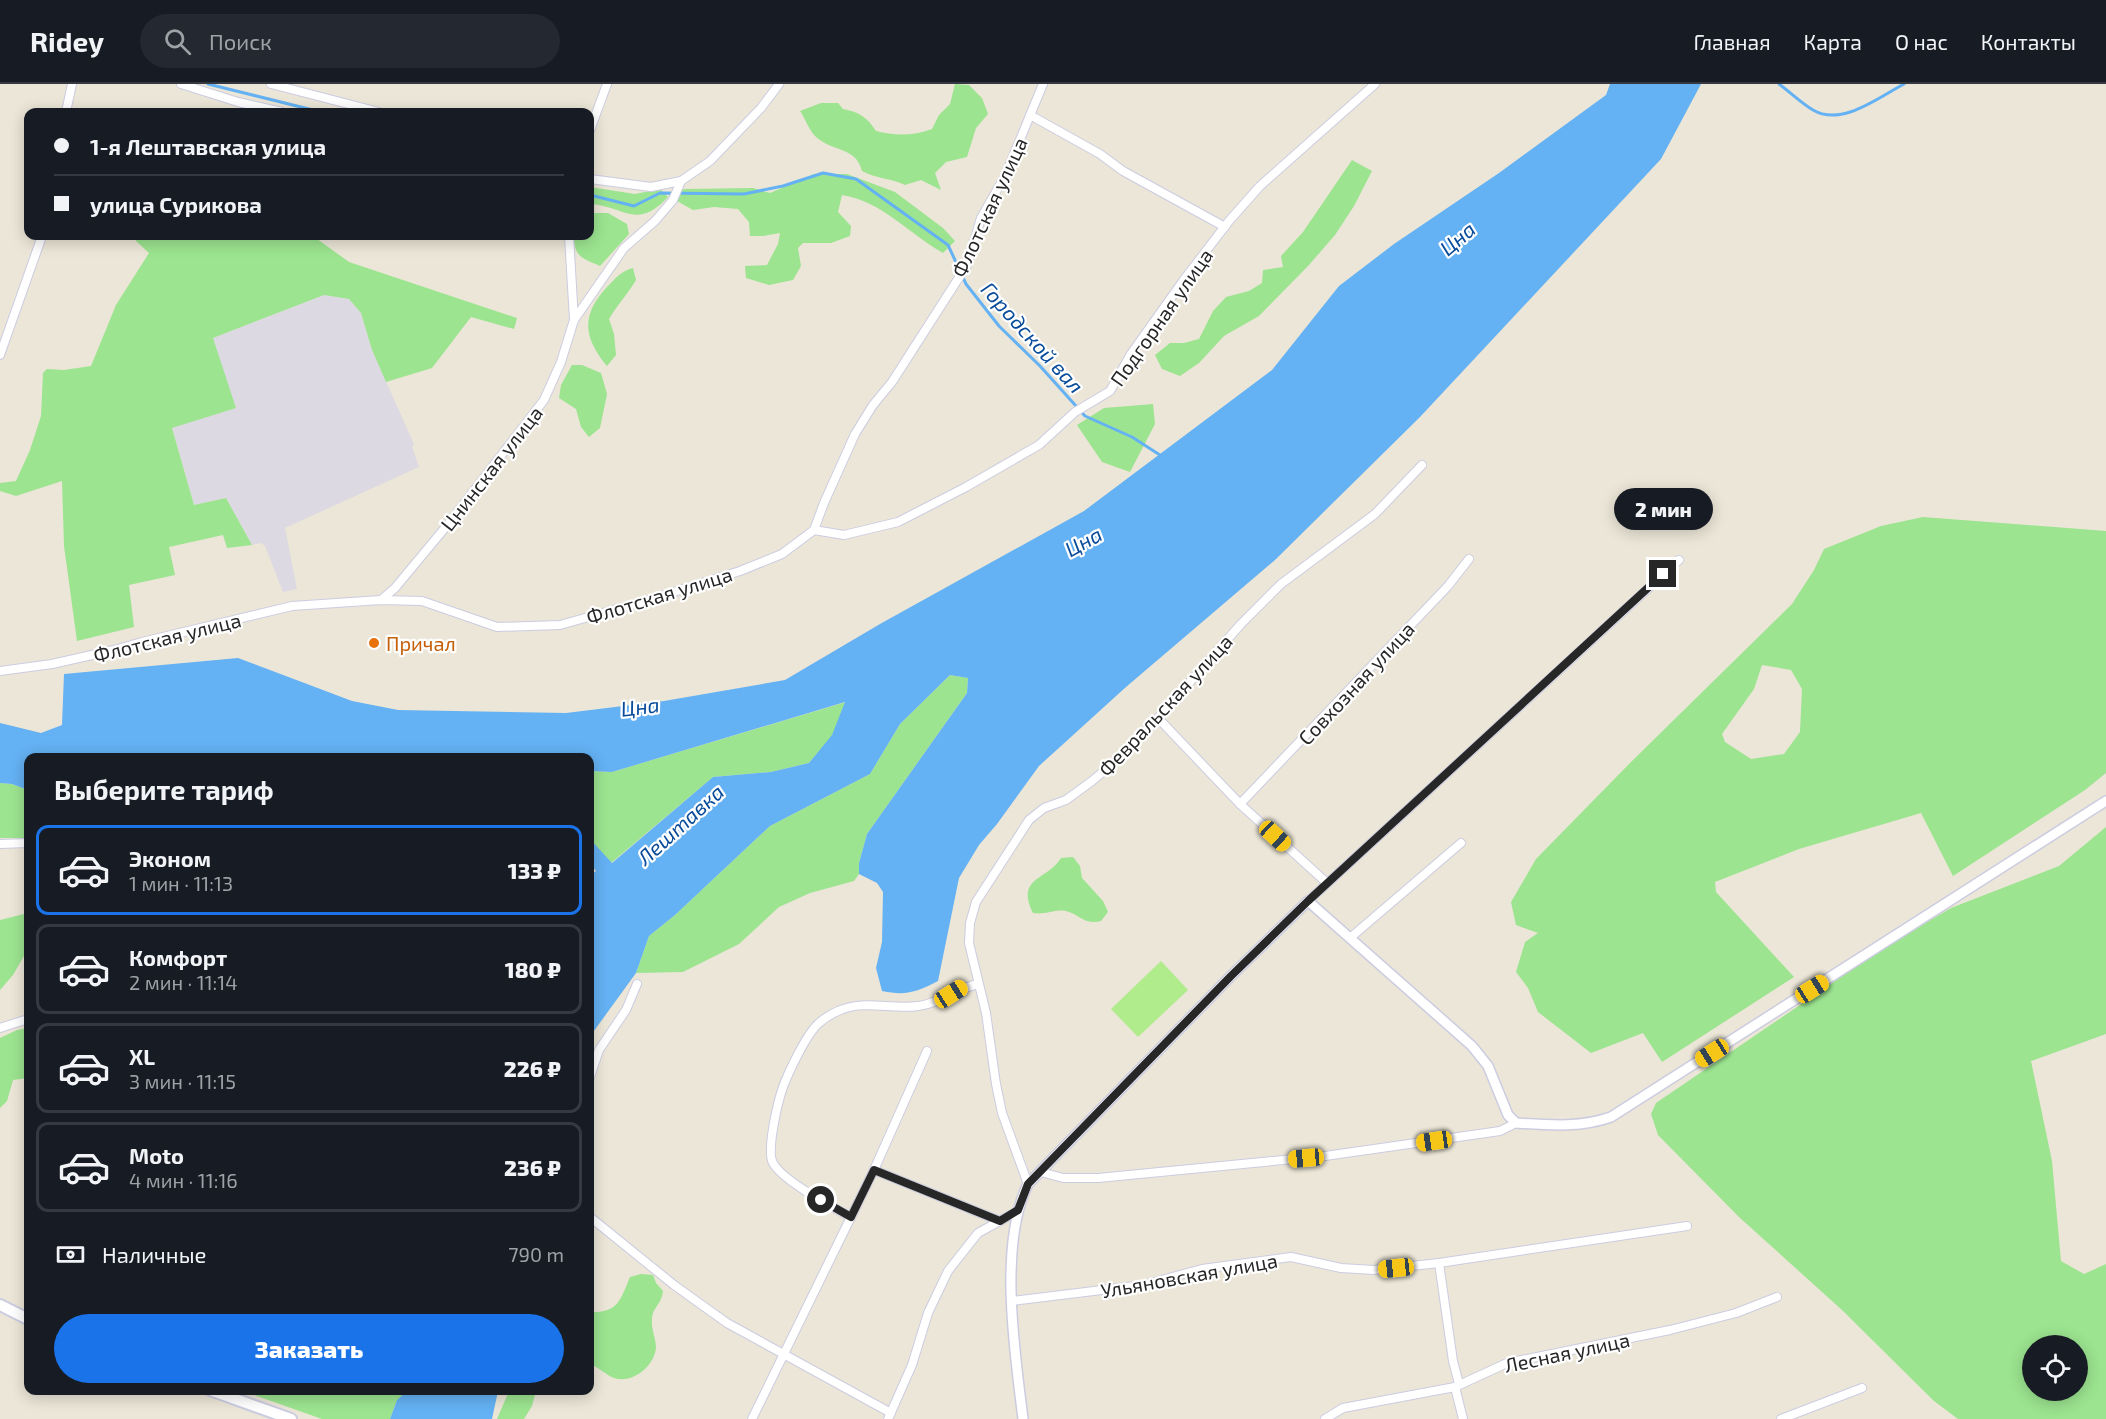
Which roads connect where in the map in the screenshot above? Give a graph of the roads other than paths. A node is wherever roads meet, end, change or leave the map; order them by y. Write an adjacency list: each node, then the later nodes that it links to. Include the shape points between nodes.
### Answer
1 (72, 84): 8 (street)
2 (181, 84): 9 (street)
3 (271, 84): 10 (street)
4 (608, 84): 12 (street)
5 (779, 84): 14 (street, Цнинская улица, via 710,161)
6 (1043, 84): 11 (street, Флотская улица)
7 (1375, 84): 15 (street, Подгорная улица, via 1260,186)
8 (67, 108)
9 (264, 108)
10 (364, 108)
11 (1030, 115): 15 (street); 21 (street, Флотская улица, via 1005,176 981,218 965,267 855,434)
12 (594, 120)
13 (594, 180): 14 (street, via 651,187)
14 (681, 181): 18 (street, Цнинская улица, via 673,200 624,248)
15 (1225, 227): 21 (street, Подгорная улица, via 1138,345 1110,391 1075,411 1039,445 898,522 844,535)
16 (41, 240): 19 (street)
17 (569, 240): 18 (street, Цнинская улица)
18 (574, 320): 24 (street, Цнинская улица, via 544,400 449,523)
19 (0, 355)
20 (1422, 465): 26 (street, Февральская улица, via 1375,514 1281,584)
21 (814, 530): 24 (street, Флотская улица, via 782,555 740,571 560,625 497,627 422,601)
22 (1469, 559): 28 (street, Совхозная улица, via 1448,586)
23 (1679, 560): 32 (street)
24 (381, 600): 25 (street, Флотская улица, via 292,606 104,653)
25 (0, 671)
26 (1158, 718): 28 (street); 36 (street, Февральская улица, via 1092,781 1066,800 1044,808 1017,836 976,902 970,923 969,943)
27 (2106, 801): 41 (street, via 1611,1117 1594,1123 1559,1126)
28 (1240, 804): 32 (street)
29 (24, 843): 31 (street)
30 (1461, 843): 34 (street)
31 (0, 844)
32 (1327, 883): 33 (street)
33 (1308, 901): 34 (street); 43 (street)
34 (1350, 938): 41 (street, via 1472,1046 1488,1066 1508,1115)
35 (637, 984): 40 (street)
36 (978, 984): 44 (street, Февральская улица, via 1002,1113); 46 (street, via 963,987 940,1002 897,1008 854,1005 836,1012 815,1026 795,1062 782,1090 771,1143 772,1163 785,1177)
37 (24, 1019): 38 (street)
38 (0, 1028)
39 (927, 1052): 42 (street)
40 (594, 1065)
41 (1516, 1123): 43 (street, via 1500,1131 1325,1156 1098,1178 1063,1178)
42 (874, 1170): 46 (street); 48 (street)
43 (1041, 1172): 44 (street)
44 (1028, 1184): 45 (street)
45 (1018, 1210): 48 (street); 52 (street, via 1012,1246)
46 (851, 1217): 55 (street)
47 (594, 1220): 55 (street, via 727,1323)
48 (1000, 1221): 59 (street, via 978,1233 948,1270)
49 (1687, 1226): 50 (street, Ульяновская улица)
50 (1439, 1263): 52 (street, Ульяновская улица, via 1374,1270 1341,1268 1291,1257 1202,1269 1143,1285); 56 (street)
51 (1777, 1297): 56 (street, Лесная улица, via 1736,1313 1670,1330 1507,1363)
52 (1012, 1301): 62 (street)
53 (0, 1305): 54 (main road)
54 (24, 1317)
55 (785, 1355): 59 (street); 61 (street)
56 (1457, 1385): 63 (street, Лесная улица, via 1343,1408); 64 (street)
57 (1862, 1388): 65 (street)
58 (224, 1395): 60 (main road)
59 (890, 1416)
60 (291, 1419)
61 (752, 1419)
62 (1023, 1419)
63 (1325, 1419)
64 (1463, 1419)
65 (1781, 1419)

